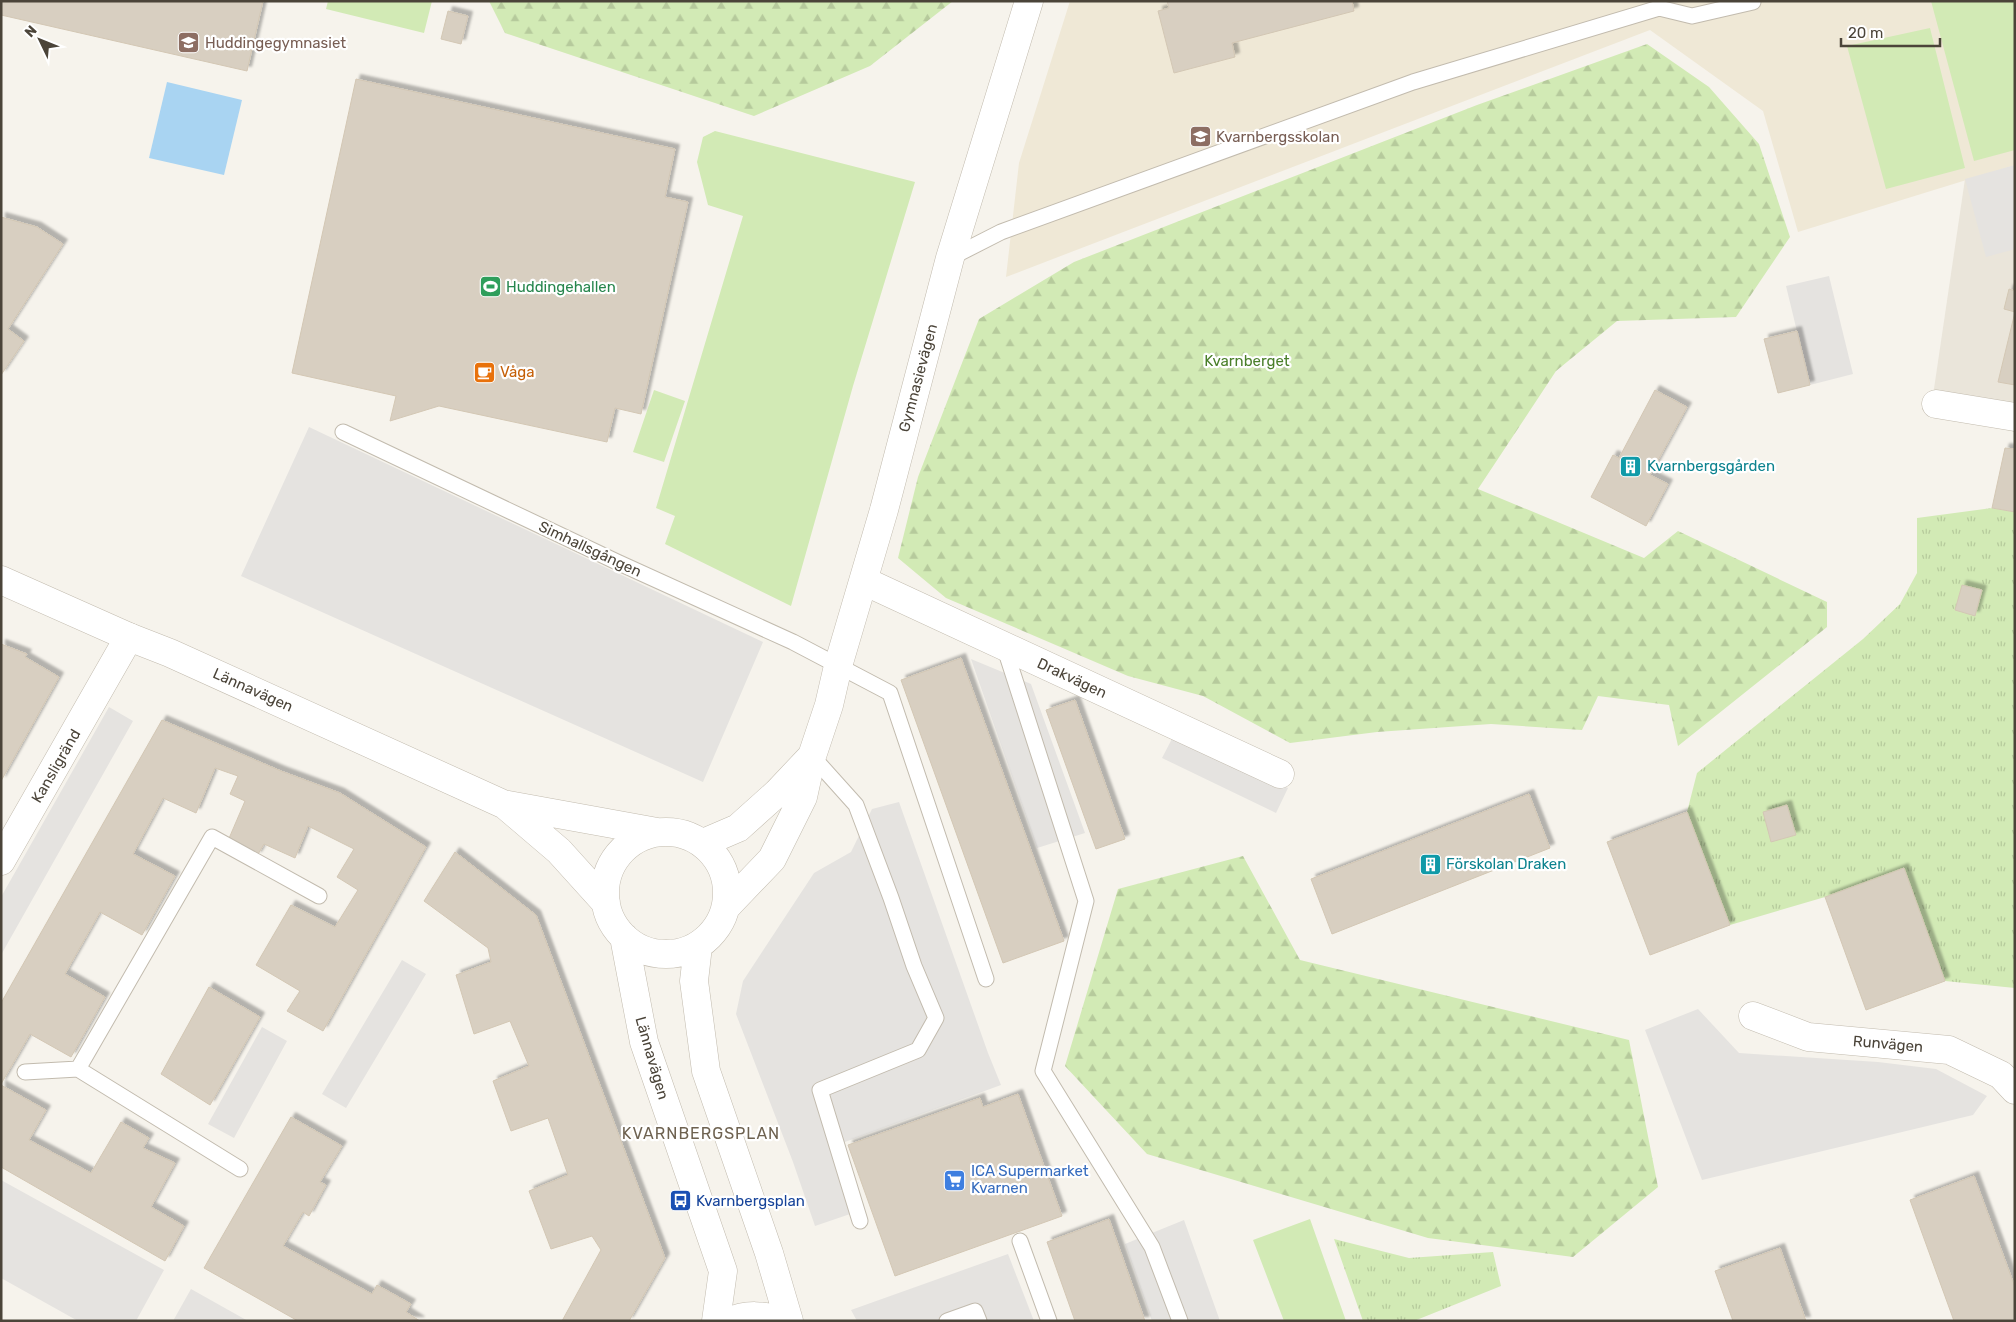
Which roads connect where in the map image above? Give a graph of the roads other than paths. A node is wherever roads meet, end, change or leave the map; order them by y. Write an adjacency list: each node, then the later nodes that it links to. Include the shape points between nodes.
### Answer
1 (1029, 1): 3 (street, Gymnasievägen)
2 (1752, 2): 3 (lane, via 1692,16 1659,8 1413,82 1001,232)
3 (950, 258): 8 (street, Gymnasievägen)
4 (1936, 404): 5 (street)
5 (2015, 417)
6 (343, 432): 11 (lane, Simhallsgången)
7 (1, 580): 9 (street, Lännavägen)
8 (864, 582): 10 (street, Drakvägen); 11 (street, Gymnasievägen)
9 (129, 637): 14 (street, Lännavägen); 17 (street, Kansligränd)
10 (1004, 646): 13 (street, Drakvägen); 38 (lane, via 1086,901 1043,1071 1152,1246)
11 (838, 666): 12 (street, Gymnasievägen); 23 (lane, Simhallsgången, via 890,693)
12 (812, 756): 16 (street, Gymnasievägen, via 738,828); 20 (street, Gymnasievägen, via 803,797 772,859); 29 (lane, via 856,805 936,1018 918,1050 820,1090)
13 (1280, 774)
14 (504, 804): 15 (street, Lännavägen); 19 (street, Lännavägen, via 559,851)
15 (656, 832): 16 (street, via 682,833); 19 (street, via 634,841 617,857 607,879)
16 (703, 843): 20 (street, via 718,860 727,882)
17 (1, 861)
18 (319, 896): 25 (lane, via 212,837)
19 (606, 902): 21 (street, via 612,921)
20 (727, 906): 22 (street, via 716,929)
21 (624, 937): 22 (street, via 640,948 659,954 679,953); 31 (street, Lännavägen, via 644,1042 723,1271)
22 (698, 946): 34 (street, via 694,981 706,1071)
23 (986, 979)
24 (1753, 1016): 27 (street, Runvägen, via 1808,1037 1949,1050 2001,1075)
25 (78, 1069): 26 (lane); 28 (lane)
26 (25, 1072)
27 (2015, 1090)
28 (240, 1169)
29 (860, 1221)
30 (1020, 1241): 37 (lane)
31 (716, 1321)
32 (732, 1321): 33 (street, via 752,1316 772,1317)
33 (779, 1321)
34 (789, 1321)
35 (947, 1321): 36 (lane, via 975,1311)
36 (979, 1321)
37 (1049, 1321)
38 (1180, 1321)

